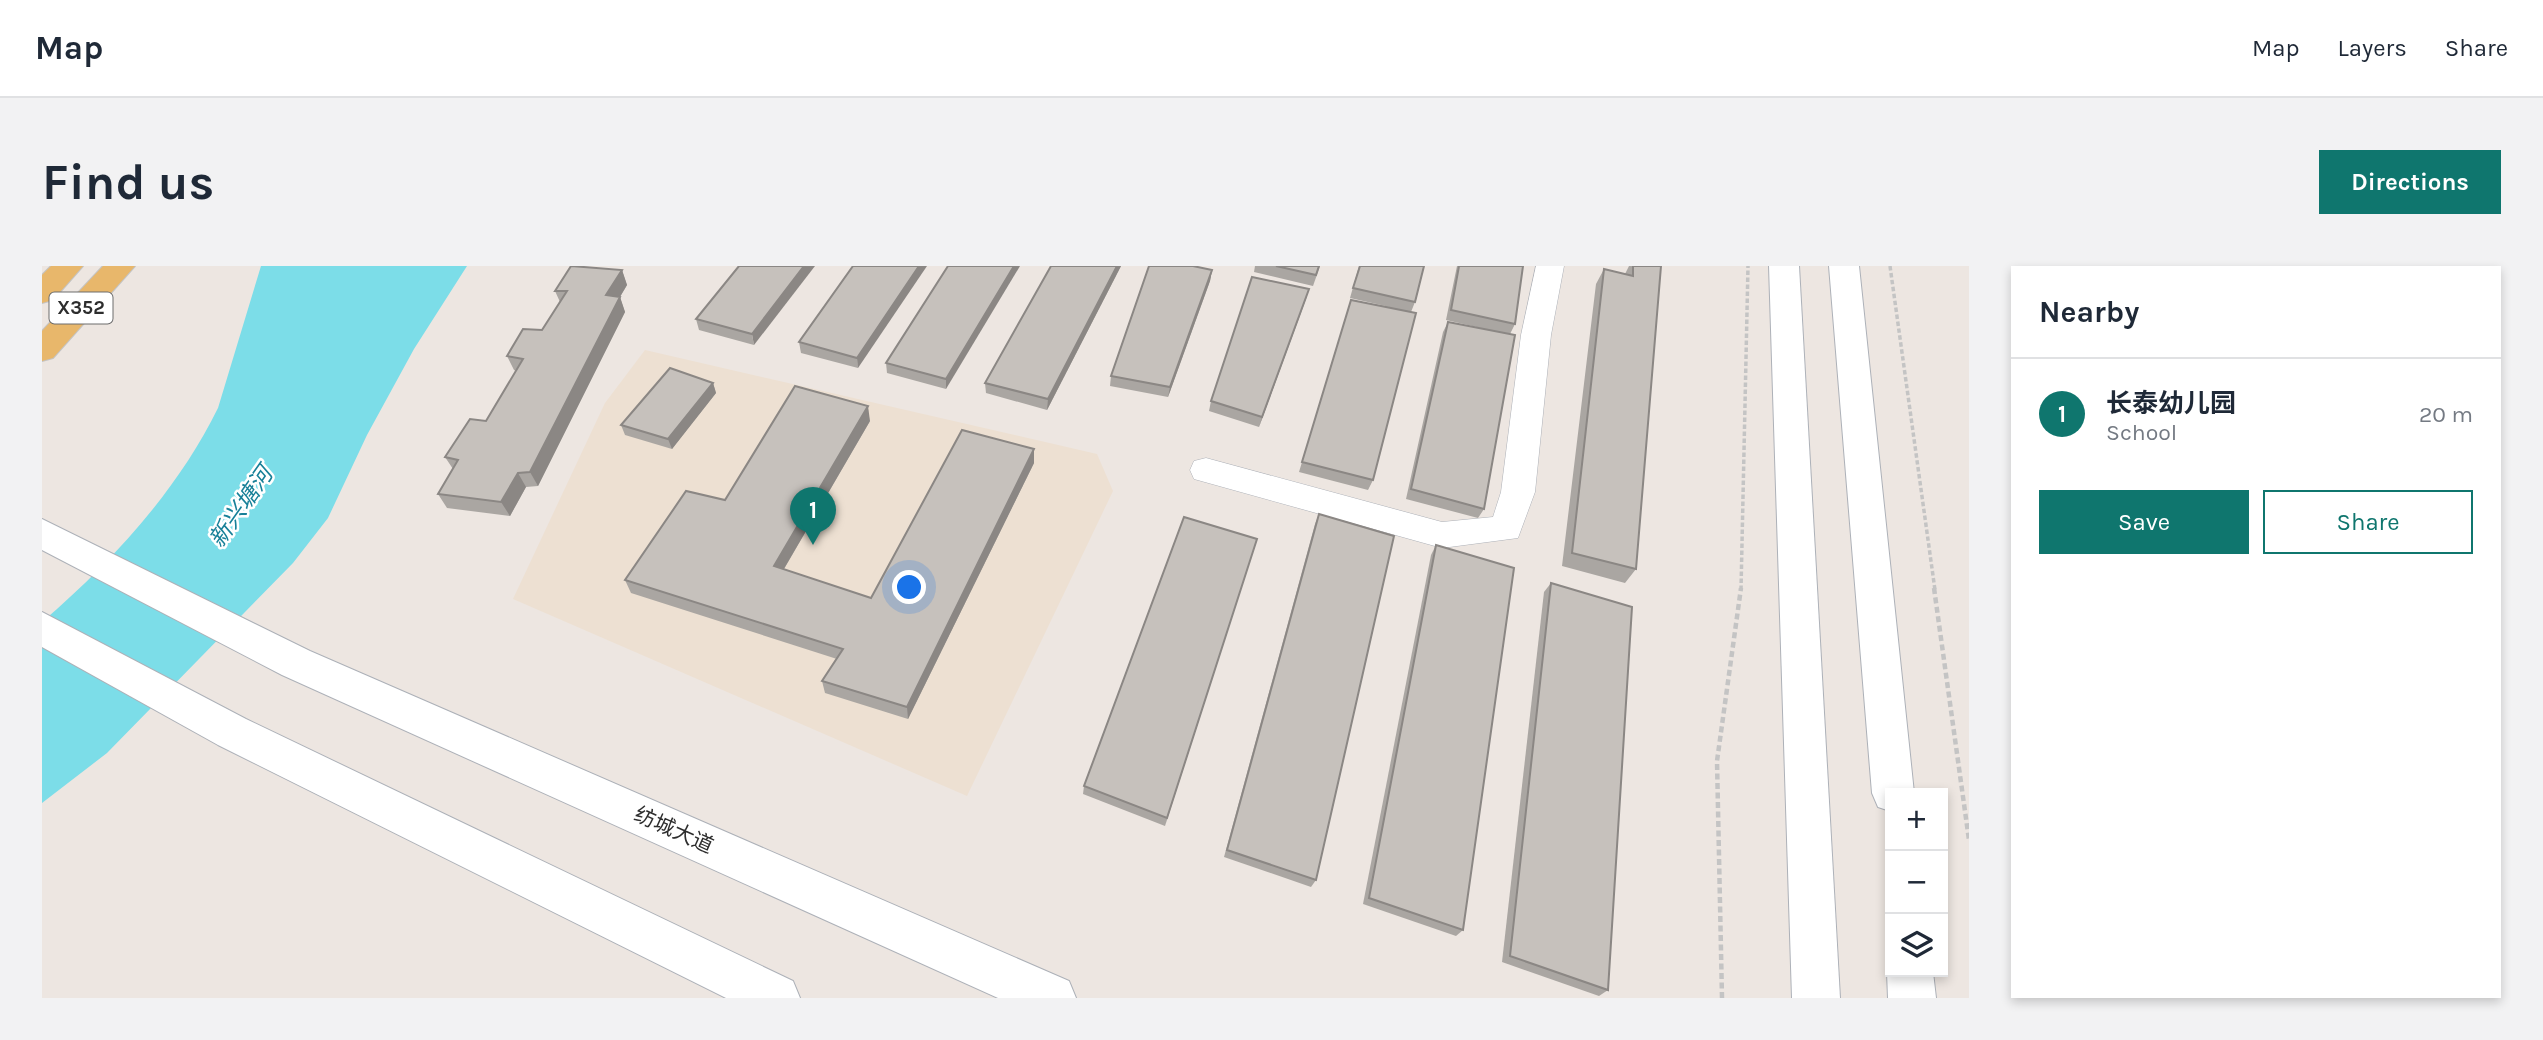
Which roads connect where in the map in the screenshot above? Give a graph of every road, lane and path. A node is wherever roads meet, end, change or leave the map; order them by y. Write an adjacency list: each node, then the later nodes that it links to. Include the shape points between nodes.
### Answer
1 (120, 266): 7 (main road, X352)
2 (1550, 266): 8 (street, via 1536,335 1518,492 1506,529 1442,535)
3 (1748, 266): 16 (path, via 1741,601 1717,761)
4 (1784, 266): 17 (main road)
5 (1844, 266): 11 (main road)
6 (1890, 266): 12 (path)
7 (42, 351)
8 (1206, 470)
9 (44, 534): 15 (main road, 纺城大道, via 296,663)
10 (42, 628): 14 (main road, via 232,732)
11 (1893, 788)
12 (1969, 840)
13 (1910, 977): 18 (main road)
14 (776, 998)
15 (1052, 998)
16 (1723, 998)
17 (1816, 998)
18 (1912, 998)

